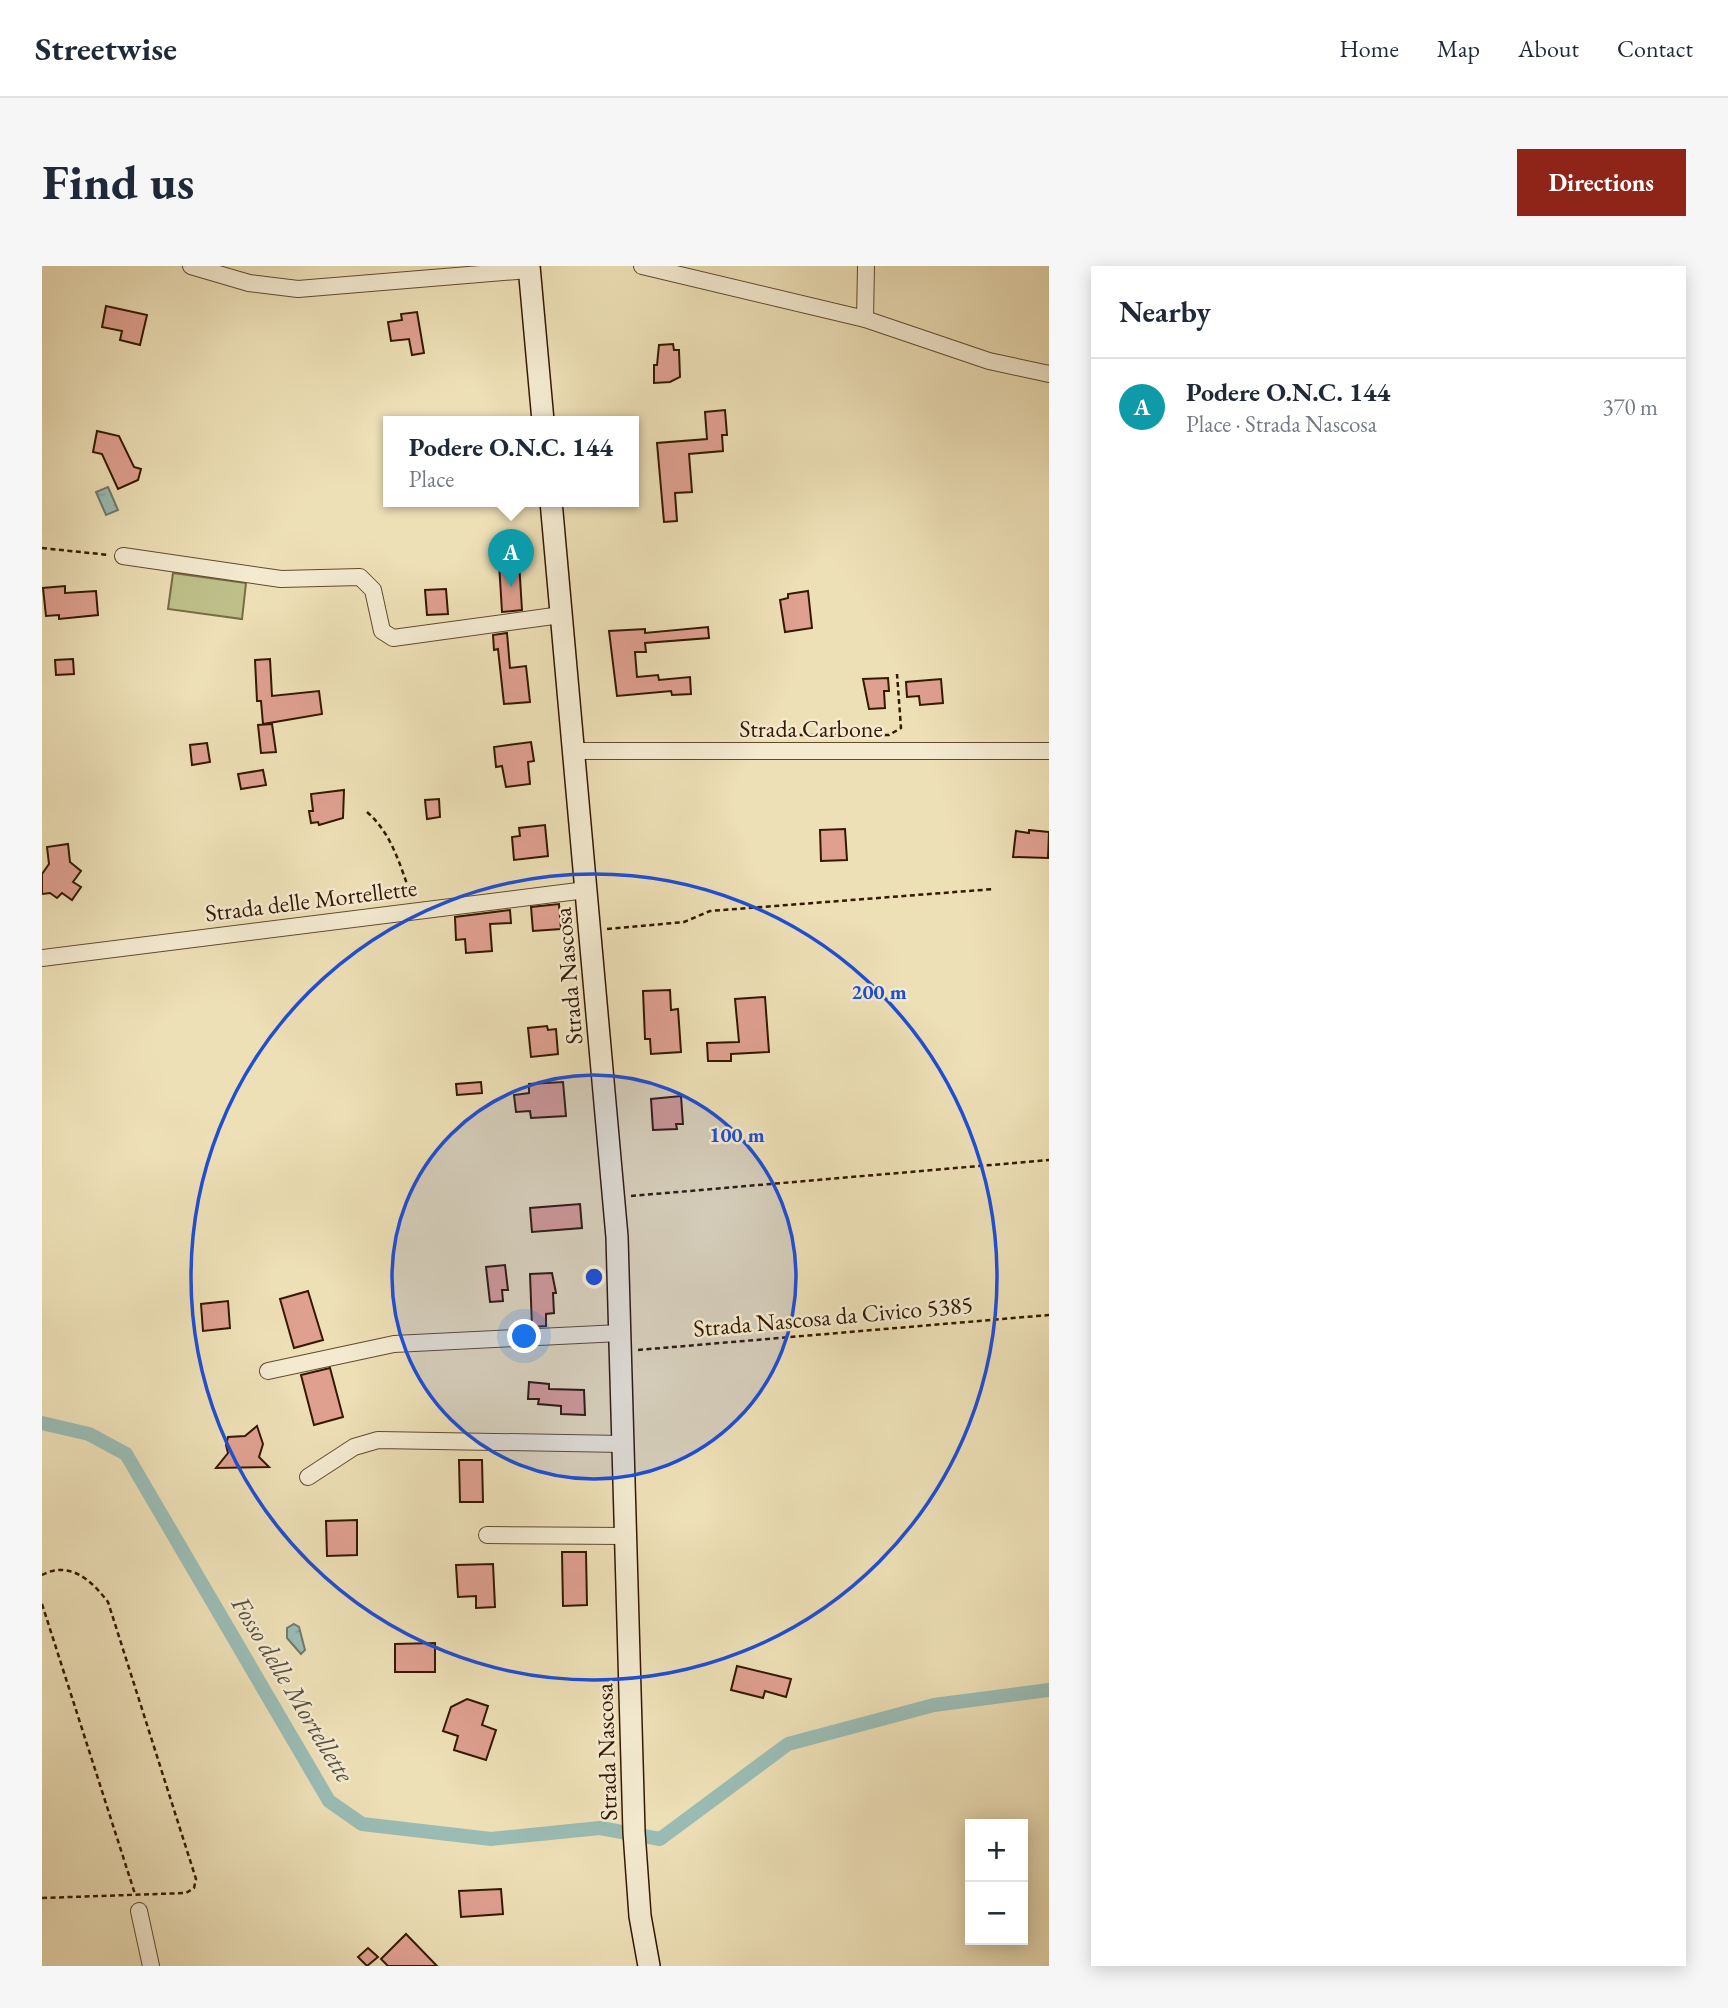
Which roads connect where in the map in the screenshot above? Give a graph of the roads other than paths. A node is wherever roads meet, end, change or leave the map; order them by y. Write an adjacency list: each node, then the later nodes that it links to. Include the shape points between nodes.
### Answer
1 (191, 266): 4 (street, via 249,283 298,289)
2 (642, 266): 5 (street)
3 (866, 266): 5 (street)
4 (529, 268): 7 (street)
5 (866, 319): 6 (street, via 989,361)
6 (1049, 374)
7 (543, 416)
8 (552, 507): 10 (street, Strada Nascosa)
9 (123, 556): 10 (street, via 281,579 360,577 373,590 382,631 393,638)
10 (561, 615): 11 (street, Strada Nascosa)
11 (573, 751): 12 (street, Strada Carbone); 13 (street, Strada Nascosa)
12 (1049, 751)
13 (586, 890): 14 (street, Strada delle Mortellette); 15 (street, Strada Nascosa, via 614,1198)
14 (42, 958)
15 (620, 1343): 16 (street, via 394,1344); 17 (street, Strada Nascosa)
16 (268, 1371)
17 (623, 1444): 18 (street, via 379,1440 354,1447); 20 (street, Strada Nascosa)
18 (308, 1477)
19 (487, 1535): 20 (street)
20 (626, 1536): 23 (street, Strada Nascosa, via 635,1844)
21 (137, 1903): 22 (street)
22 (151, 1966)
23 (649, 1966)

